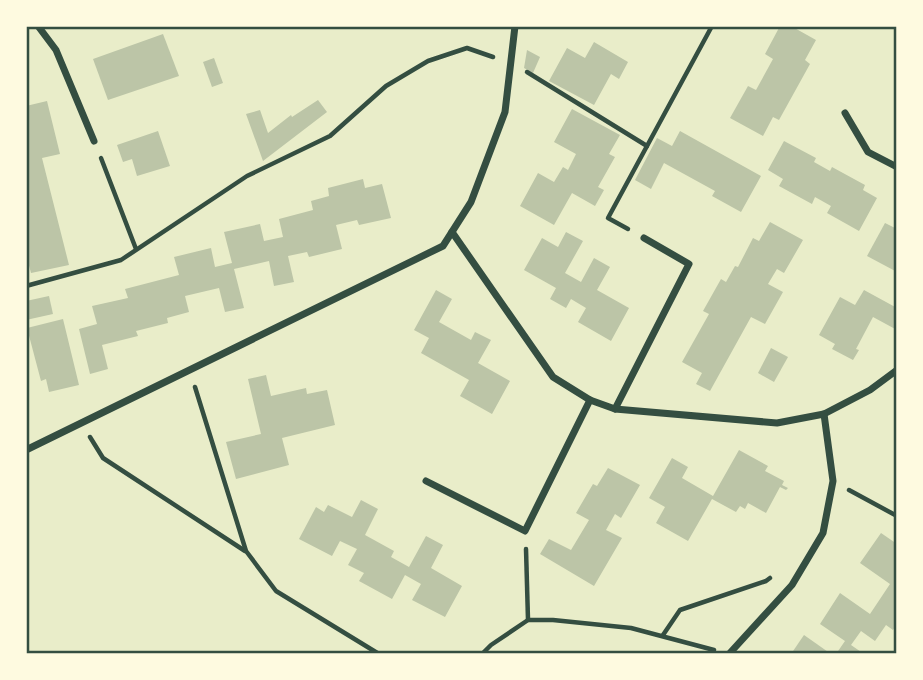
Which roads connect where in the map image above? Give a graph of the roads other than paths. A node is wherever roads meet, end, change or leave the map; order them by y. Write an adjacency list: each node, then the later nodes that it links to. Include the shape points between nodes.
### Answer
1 (38, 26): 4 (street, via 56,50)
2 (514, 26): 6 (street, via 505,112 471,202)
3 (845, 113): 5 (street, via 868,152)
4 (94, 141)
5 (897, 167)
6 (452, 232): 9 (street, via 552,377); 12 (street, via 443,246)
7 (644, 238): 10 (street, via 690,264)
8 (897, 370): 11 (street)
9 (590, 400): 10 (street); 13 (street, via 525,531)
10 (615, 409): 11 (street, via 777,423)
11 (824, 414): 14 (street, via 833,481 823,533 792,584)
12 (26, 450)
13 (426, 481)
14 (727, 654)

